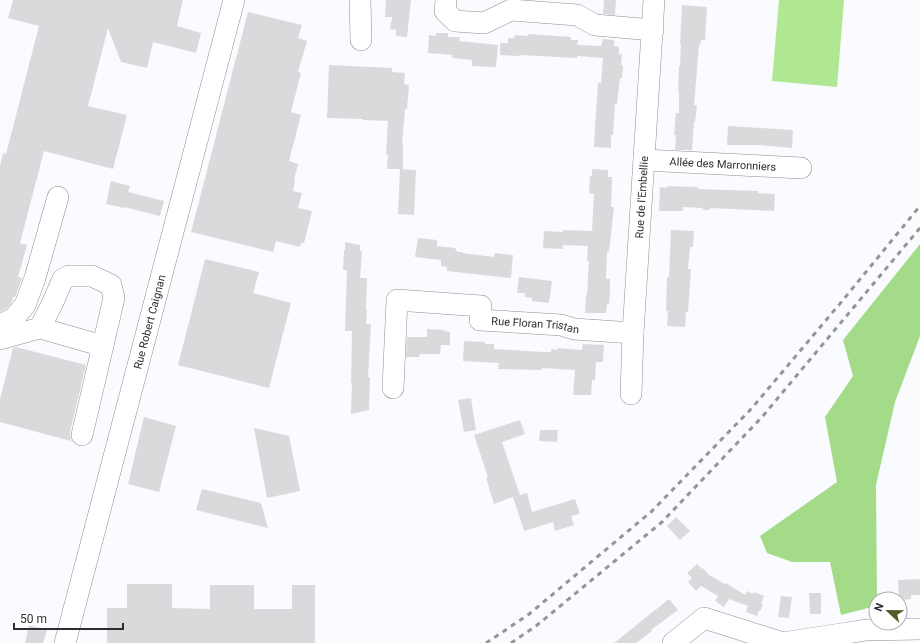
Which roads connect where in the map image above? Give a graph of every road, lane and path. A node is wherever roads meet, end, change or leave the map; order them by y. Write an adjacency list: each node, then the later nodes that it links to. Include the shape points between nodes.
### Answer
1 (234, 0): 19 (street, Rue Robert Caignan)
2 (360, 0): 6 (street)
3 (446, 0): 5 (street, via 445,10 455,21 484,24 511,10 576,15 595,25)
4 (654, 0): 5 (street, Rue de l'Embellie)
5 (653, 30): 7 (street, Rue de l'Embellie)
6 (361, 40)
7 (644, 160): 8 (street, Allée des Marronniers); 12 (street, Rue de l'Embellie)
8 (801, 168)
9 (58, 197): 10 (street, via 25,304 15,317)
10 (0, 324)
11 (40, 328): 13 (street); 14 (street); 14 (street, via 63,279 69,276 92,276 111,285 114,298)
12 (633, 333): 15 (street, Rue Floran Tristan, via 480,320 481,306 397,300); 16 (street, Rue de l'Embellie)
13 (0, 339)
14 (103, 346): 17 (street)
15 (392, 388)
16 (631, 394)
17 (82, 435)
18 (920, 629): 20 (street, via 866,630 783,643 704,618)
19 (65, 643)
20 (673, 643)

